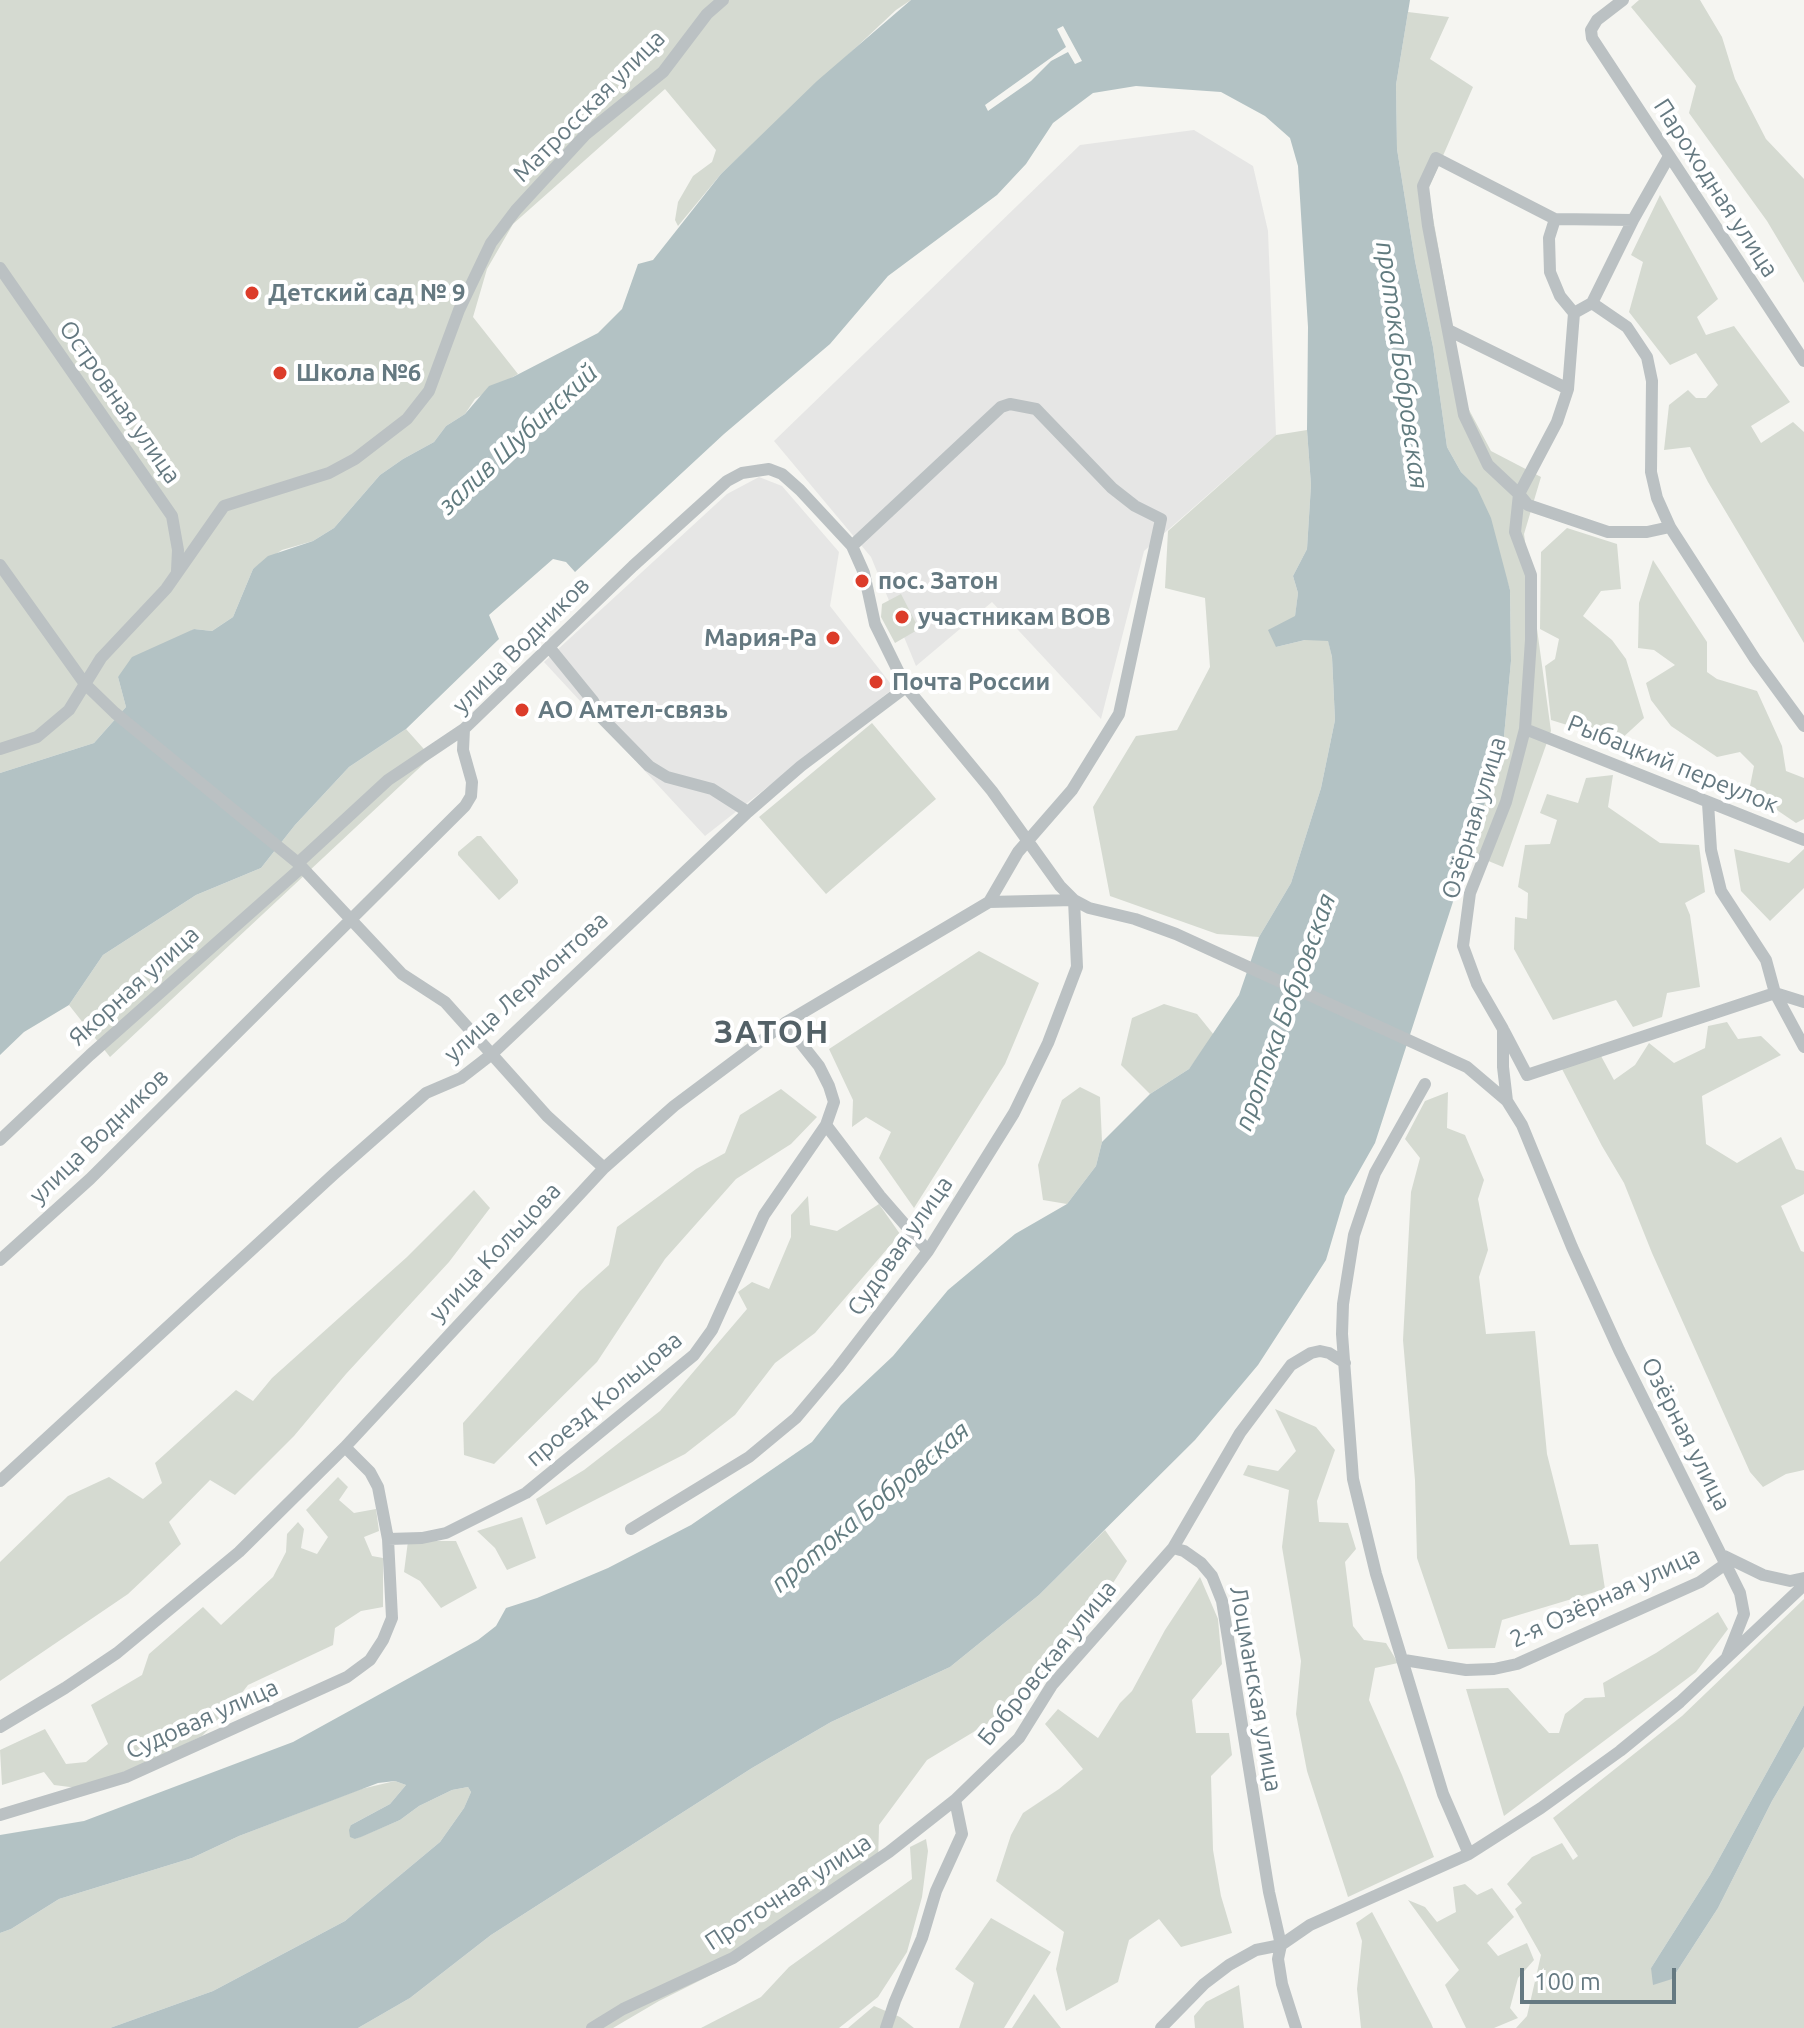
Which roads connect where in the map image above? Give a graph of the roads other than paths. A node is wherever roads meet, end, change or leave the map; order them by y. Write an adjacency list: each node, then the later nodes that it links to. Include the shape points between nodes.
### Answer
1 (723, 0): 16 (street, Матросская улица, via 663,72 586,134 491,243 429,391 413,412 329,473 224,506)
2 (1623, 0): 3 (street, Пароходная улица, via 1597,20 1592,38)
3 (1668, 158): 5 (street); 10 (street, Пароходная улица)
4 (1555, 219): 5 (street); 8 (street, via 1549,238 1550,272); 9 (street, via 1436,158 1423,186)
5 (1633, 220): 7 (street)
6 (0, 268): 16 (street, Островная улица, via 172,516)
7 (1592, 303): 8 (street); 13 (street, via 1627,327 1647,357 1652,381 1651,472)
8 (1574, 313): 11 (street, Озёрная улица)
9 (1448, 330): 11 (street); 12 (street, via 1464,415 1488,465)
10 (1804, 361)
11 (1568, 389): 12 (street, Озёрная улица)
12 (1519, 494): 13 (street, via 1528,505 1608,532); 22 (street, Озёрная улица, via 1515,532 1531,575)
13 (1670, 527): 20 (street)
14 (852, 546): 17 (street, улица Водников, via 782,474 769,469 742,473 727,481); 19 (street, via 875,624); 26 (street, via 1010,404 1036,409 1112,488 1161,519 1119,714 1072,790)
15 (0, 565): 18 (street)
16 (177, 571): 18 (street, Матросская улица, via 101,658)
17 (549, 647): 21 (street, улица Водников); 25 (street, via 602,718 649,766 667,777 712,789)
18 (85, 684): 23 (street, Матросская улица, via 69,710 37,737); 28 (street)
19 (906, 687): 25 (street, улица Лермонтова); 26 (street)
20 (1804, 726)
21 (464, 729): 28 (street, Якорная улица, via 388,780); 31 (street, улица Водников, via 471,796)
22 (1525, 729): 24 (street, Рыбацкий переулок); 35 (street, Озёрная улица, via 1506,802 1470,893 1463,946 1467,964)
23 (0, 749)
24 (1708, 803): 27 (street, Рыбацкий переулок); 32 (street, via 1721,891 1766,960)
25 (748, 812): 37 (street, улица Лермонтова)
26 (1028, 839): 29 (street); 30 (street)
27 (1804, 840)
28 (299, 866): 31 (street); 41 (street, Якорная улица)
29 (1074, 900): 30 (street, улица Кольцова); 39 (street, Озёрная улица, via 1176,934 1442,1055 1467,1067); 43 (street, Судовая улица, via 1077,967 1048,1043 1014,1113)
30 (989, 902): 34 (street, улица Кольцова)
31 (351, 920): 37 (street, via 402,974 445,1002); 44 (street, улица Водников, via 90,1179)
32 (1775, 993): 33 (street); 35 (street, via 1527,1075); 36 (street)
33 (1804, 1002)
34 (785, 1023): 40 (street, проезд Кольцова, via 829,1086 834,1102); 42 (street, улица Кольцова, via 674,1106)
35 (1503, 1029): 39 (street, Озёрная улица)
36 (1804, 1047)
37 (492, 1054): 42 (street, via 547,1116); 47 (street, улица Лермонтова, via 461,1078 426,1093)
38 (1425, 1084): 45 (street, via 1375,1173 1354,1235 1343,1304)
39 (1507, 1101): 51 (street, Озёрная улица, via 1607,1326)
40 (826, 1125): 43 (street); 49 (street, проезд Кольцова, via 764,1215 712,1330 694,1355 526,1493 446,1533)
41 (0, 1140)
42 (604, 1168): 46 (street, улица Кольцова)
43 (928, 1251): 48 (street, Судовая улица, via 796,1418 749,1457)
44 (0, 1260)
45 (1345, 1363): 50 (street, via 1320,1351 1291,1365 1240,1433); 55 (street, via 1353,1479)
46 (345, 1447): 49 (street, via 378,1487); 56 (street, улица Кольцова, via 239,1552 129,1643)
47 (0, 1481)
48 (631, 1529)
49 (388, 1539): 58 (street, Судовая улица, via 392,1618 370,1660 347,1677 126,1777)
50 (1173, 1548): 57 (street, Бобровская улица, via 1052,1685 1019,1738); 60 (street, Лоцманская улица, via 1201,1563 1222,1601)
51 (1725, 1559): 52 (street, via 1763,1575 1790,1581); 54 (street, Озёрная улица, via 1744,1614); 55 (street, 2-я Озёрная улица, via 1700,1582 1517,1664 1466,1670)
52 (1804, 1578)
53 (1804, 1585): 54 (street)
54 (1727, 1657): 59 (street, via 1620,1751)
55 (1404, 1660): 59 (street, via 1443,1794)
56 (0, 1727)
57 (955, 1800): 61 (street, Проточная улица, via 889,1852 733,1958); 62 (street, via 962,1834)
58 (0, 1815)
59 (1469, 1854): 60 (street, via 1310,1925)
60 (1281, 1945): 63 (street, via 1256,1950 1229,1965); 64 (street, Лоцманская улица, via 1282,1984)
61 (592, 2028)
62 (886, 2028)
63 (1161, 2028)
64 (1296, 2028)

